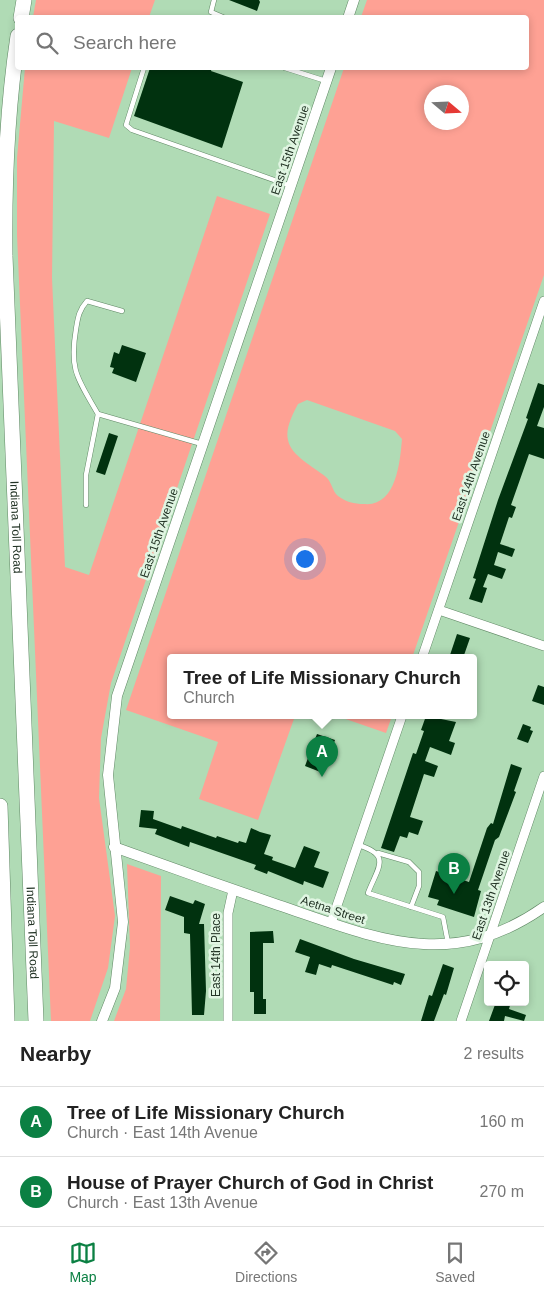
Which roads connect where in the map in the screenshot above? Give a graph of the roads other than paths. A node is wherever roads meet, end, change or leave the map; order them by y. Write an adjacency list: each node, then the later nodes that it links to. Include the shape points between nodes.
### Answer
1 (24, 0): 4 (highway)
2 (214, 0): 5 (lane, via 211,12)
3 (354, 0): 6 (street)
4 (22, 15)
5 (218, 15)
6 (349, 15)
7 (15, 57): 34 (highway, Indiana Toll Road, via 5,165 5,256)
8 (143, 70): 12 (lane, via 126,125 132,130)
9 (291, 70): 11 (lane)
10 (330, 70): 11 (street, East 15th Avenue)
11 (326, 81): 12 (street, East 15th Avenue)
12 (291, 186): 16 (street, East 15th Avenue)
13 (544, 301): 18 (street, East 14th Avenue)
14 (122, 310): 15 (lane, via 87,301 79,309 72,350 73,366)
15 (98, 414): 16 (lane); 17 (lane, via 86,475)
16 (202, 444): 25 (street, East 15th Avenue, via 117,696 108,775)
17 (86, 505)
18 (439, 610): 19 (street); 20 (street, East 14th Avenue)
19 (544, 646)
20 (423, 654)
21 (401, 719): 24 (street)
22 (544, 776): 31 (street, East 13th Avenue)
23 (0, 806): 33 (highway)
24 (358, 845): 26 (lane); 30 (street)
25 (114, 847): 27 (street, Aetna Street); 35 (street, East 15th Avenue, via 123,922 114,988)
26 (378, 853): 28 (lane, via 409,862 419,872 419,886); 28 (lane, via 380,863 368,892)
27 (233, 890): 30 (street, Aetna Street); 36 (street, East 14th Place, via 228,913)
28 (411, 906): 32 (lane, via 443,917)
29 (544, 907): 31 (street, Aetna Street)
30 (331, 923): 32 (street, Aetna Street, via 392,942)
31 (491, 936): 32 (street, Aetna Street); 37 (street, East 13th Avenue)
32 (448, 944)
33 (8, 1021)
34 (36, 1021)
35 (102, 1021)
36 (228, 1021)
37 (460, 1021)

